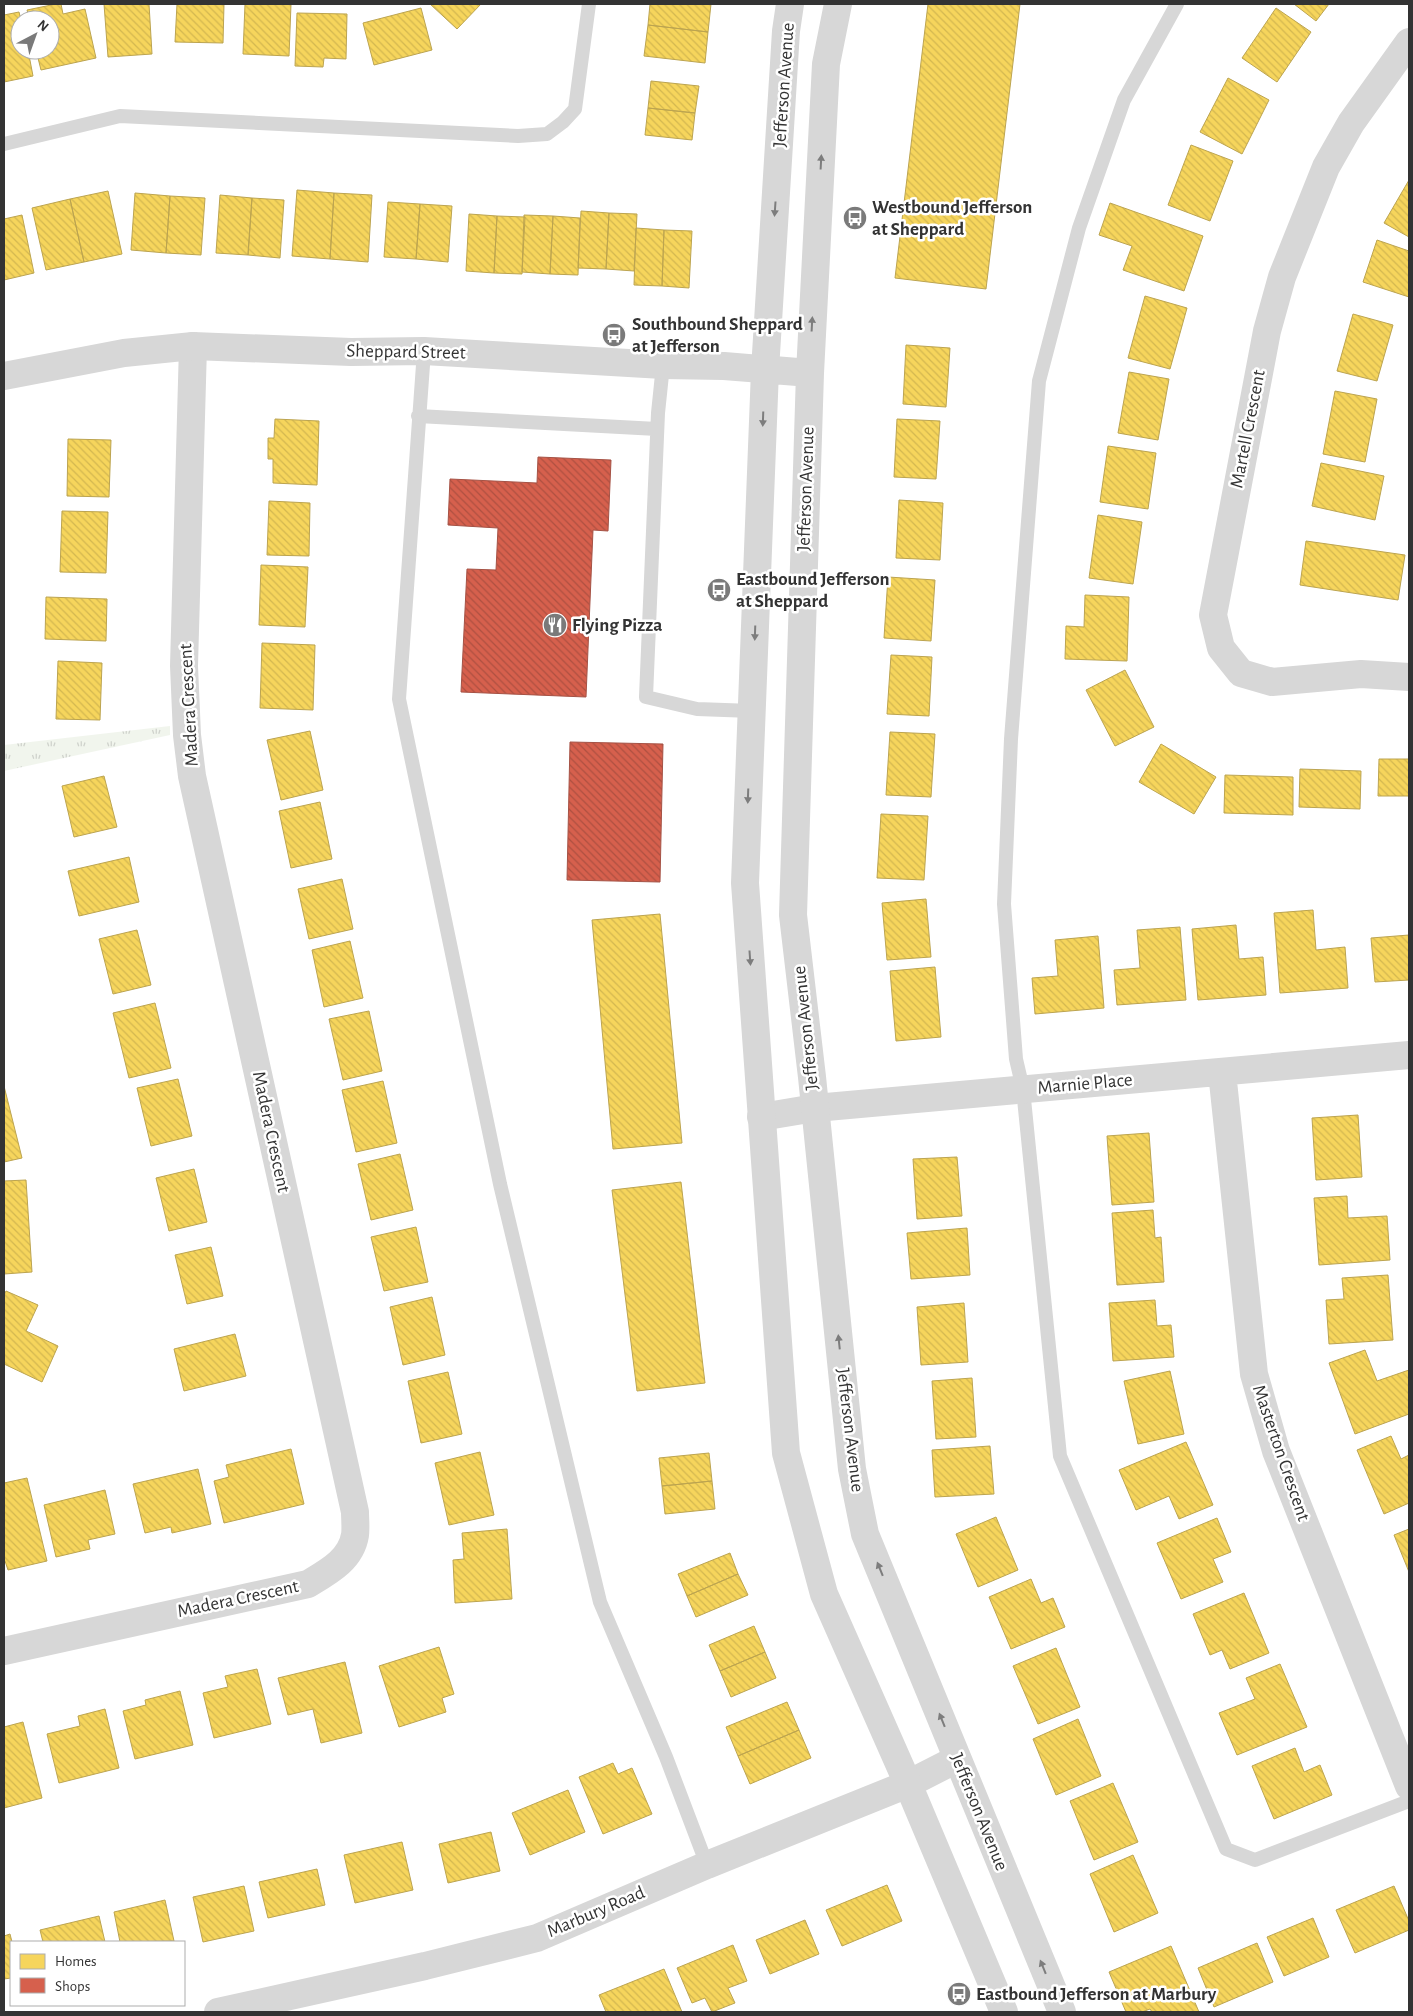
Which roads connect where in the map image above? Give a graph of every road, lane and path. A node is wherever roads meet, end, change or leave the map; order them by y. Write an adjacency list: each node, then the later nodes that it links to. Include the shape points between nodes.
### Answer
1 (589, 4): 6 (lane, via 575,109 547,134 518,136 120,116)
2 (790, 4): 10 (street, Jefferson Avenue, one-way to 10)
3 (838, 4): 11 (street, Jefferson Avenue, one-way to 3, via 826,64)
4 (1177, 4): 19 (lane, via 1124,100 1079,228 1040,381 1011,739 1004,904 1016,1059)
5 (1409, 42): 15 (street, Martell Crescent, via 1352,123 1326,167 1282,277 1267,331 1213,615 1221,648 1241,672 1272,682 1361,674)
6 (4, 144)
7 (193, 346): 8 (street, Sheppard Street, via 351,352); 12 (street, Sheppard Street, via 124,353); 22 (street, Madera Crescent, via 184,666 192,776 355,1512 355,1536 346,1556 330,1571 308,1584)
8 (424, 351): 9 (street, Sheppard Street); 13 (lane)
9 (663, 365): 10 (street, Sheppard Street); 14 (lane)
10 (765, 370): 11 (street, Sheppard Street); 16 (street, Jefferson Avenue, one-way to 16)
11 (810, 373): 20 (street, Jefferson Avenue, via 793,915)
12 (4, 376)
13 (418, 416): 14 (lane); 27 (lane, via 399,699 500,1184 600,1602 666,1757)
14 (658, 429): 16 (lane, via 646,697 697,709)
15 (1409, 677)
16 (752, 711): 21 (street, Jefferson Avenue, one-way to 21, via 745,883)
17 (1409, 1055): 18 (street, Marnie Place)
18 (1222, 1072): 19 (street, Marnie Place); 25 (street, Masterton Crescent, via 1254,1374 1276,1451)
19 (1023, 1089): 20 (street, Marnie Place); 26 (lane, via 1060,1456 1226,1849 1255,1860)
20 (815, 1108): 21 (street, Marnie Place); 23 (street, Jefferson Avenue, one-way to 20, via 866,1534 852,1469)
21 (762, 1117): 24 (street, Jefferson Avenue, via 786,1453 824,1594)
22 (4, 1651)
23 (958, 1759): 24 (street, Marbury Road); 30 (street, Jefferson Avenue, one-way to 23)
24 (908, 1784): 27 (street, Marbury Road); 29 (street, Jefferson Avenue)
25 (1409, 1786)
26 (1409, 1801)
27 (707, 1865): 28 (street, Marbury Road, via 537,1938)
28 (218, 2012)
29 (1004, 2012)
30 (1062, 2012)

